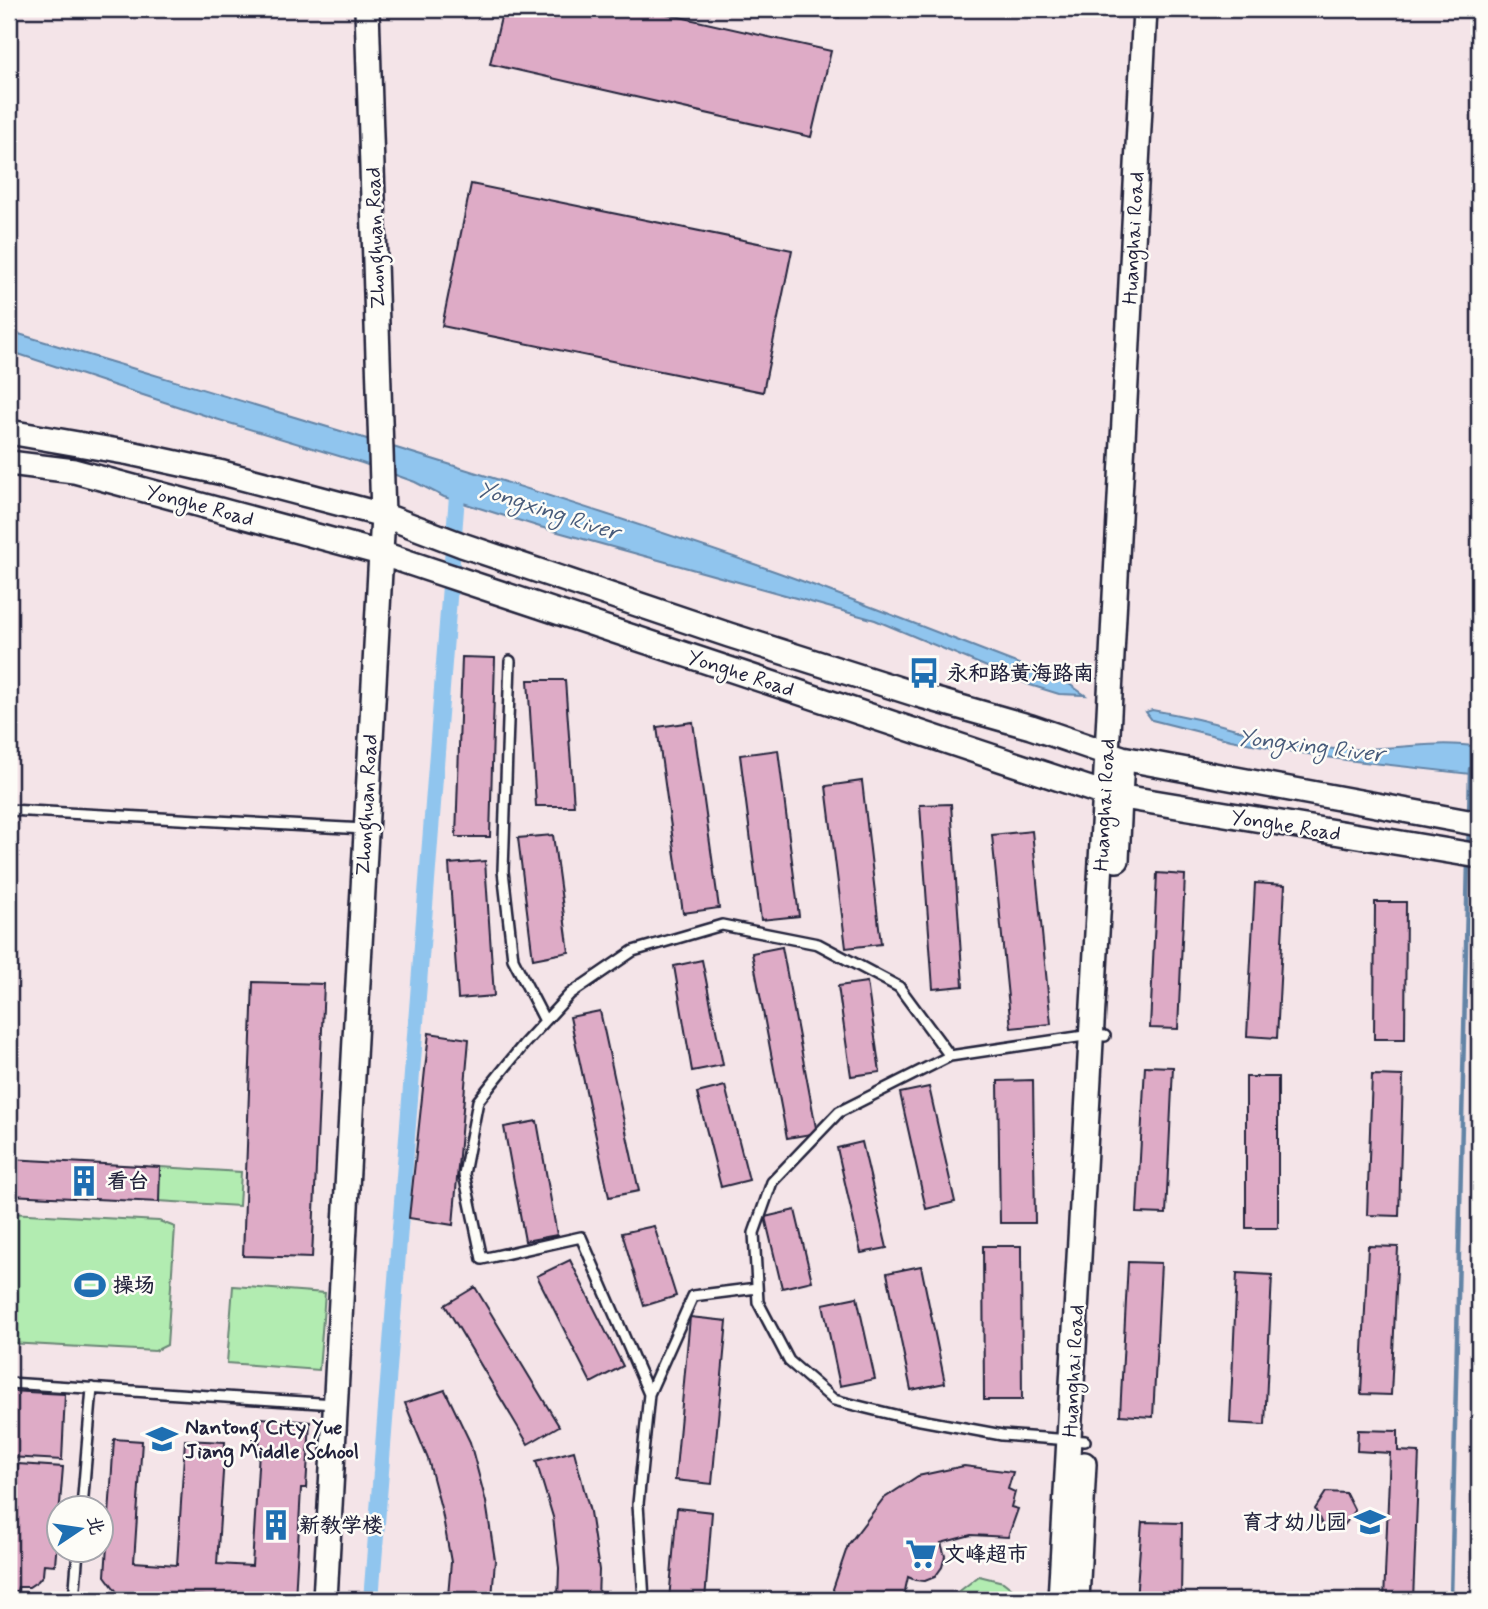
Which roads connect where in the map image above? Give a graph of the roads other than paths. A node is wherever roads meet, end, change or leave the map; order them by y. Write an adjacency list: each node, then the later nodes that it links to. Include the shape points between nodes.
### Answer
1 (367, 9): 6 (main road, Zhonghuan Road)
2 (1145, 9): 9 (main road, Huanghai Road)
3 (1160, 9): 9 (main road, Huanghai Road)
4 (9, 432): 6 (main road, Yonghe Road, via 210,470)
5 (9, 463): 7 (main road, Yonghe Road, via 74,471)
6 (383, 515): 7 (main road, Zhonghuan Road); 9 (main road, Yonghe Road, via 729,635)
7 (380, 553): 10 (main road, Yonghe Road); 13 (main road, Zhonghuan Road)
8 (510, 661): 15 (lane, via 503,871 513,958)
9 (1115, 756): 10 (main road, Huanghai Road); 12 (main road, Yonghe Road)
10 (1113, 796): 14 (main road, Yonghe Road); 16 (main road, Huanghai Road)
11 (9, 810): 13 (lane)
12 (1472, 823)
13 (365, 829): 22 (main road, Zhonghuan Road)
14 (1472, 855)
15 (545, 1021): 17 (lane, via 570,994 632,951 722,925 818,944 899,987); 21 (lane, via 478,1101 464,1174 482,1259 581,1237)
16 (1098, 1036): 17 (lane); 23 (main road, Huanghai Road)
17 (950, 1056): 18 (lane, via 839,1112 772,1182 754,1233)
18 (757, 1288): 21 (lane, via 692,1296); 23 (lane, via 758,1303 789,1361 834,1400 1002,1435)
19 (9, 1383): 20 (lane)
20 (92, 1388): 22 (lane); 24 (lane)
21 (649, 1394): 28 (lane, via 638,1504)
22 (337, 1404): 27 (main road, Zhonghuan Road)
23 (1077, 1441): 29 (main road, Huanghai Road); 30 (main road, Huanghai Road)
24 (83, 1494)
25 (77, 1564): 26 (lane)
26 (74, 1600)
27 (325, 1600)
28 (644, 1600)
29 (1059, 1600)
30 (1077, 1600)

